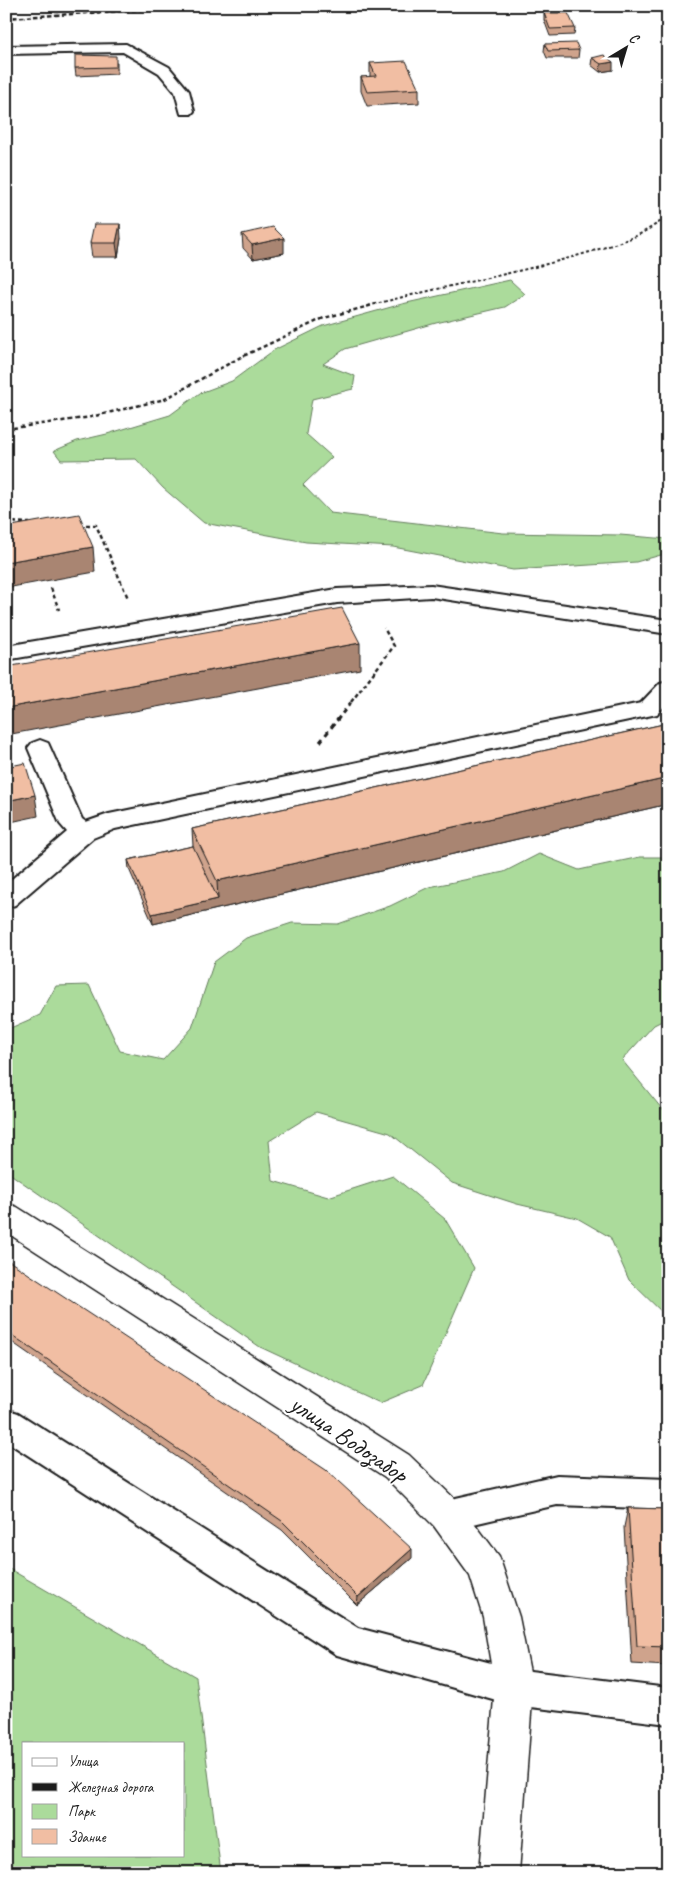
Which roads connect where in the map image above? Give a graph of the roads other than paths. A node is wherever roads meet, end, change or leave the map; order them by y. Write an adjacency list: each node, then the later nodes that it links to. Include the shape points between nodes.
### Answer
1 (6, 50): 2 (lane, via 126,48 164,70 182,91)
2 (186, 112)
3 (668, 627): 4 (lane, via 431,591 337,596)
4 (6, 653)
5 (667, 690): 7 (lane, via 649,709 109,822)
6 (40, 748): 7 (lane, via 72,824)
7 (84, 832): 8 (lane)
8 (6, 899)
9 (6, 1216): 12 (street, улица Водозабор, via 397,1466)
10 (6, 1423): 13 (lane, via 350,1643)
11 (668, 1494): 12 (lane, via 556,1490)
12 (447, 1514): 13 (street, улица Водозабор, via 486,1568 501,1617)
13 (514, 1687): 14 (lane); 15 (street, улица Водозабор)
14 (668, 1706)
15 (499, 1873)

